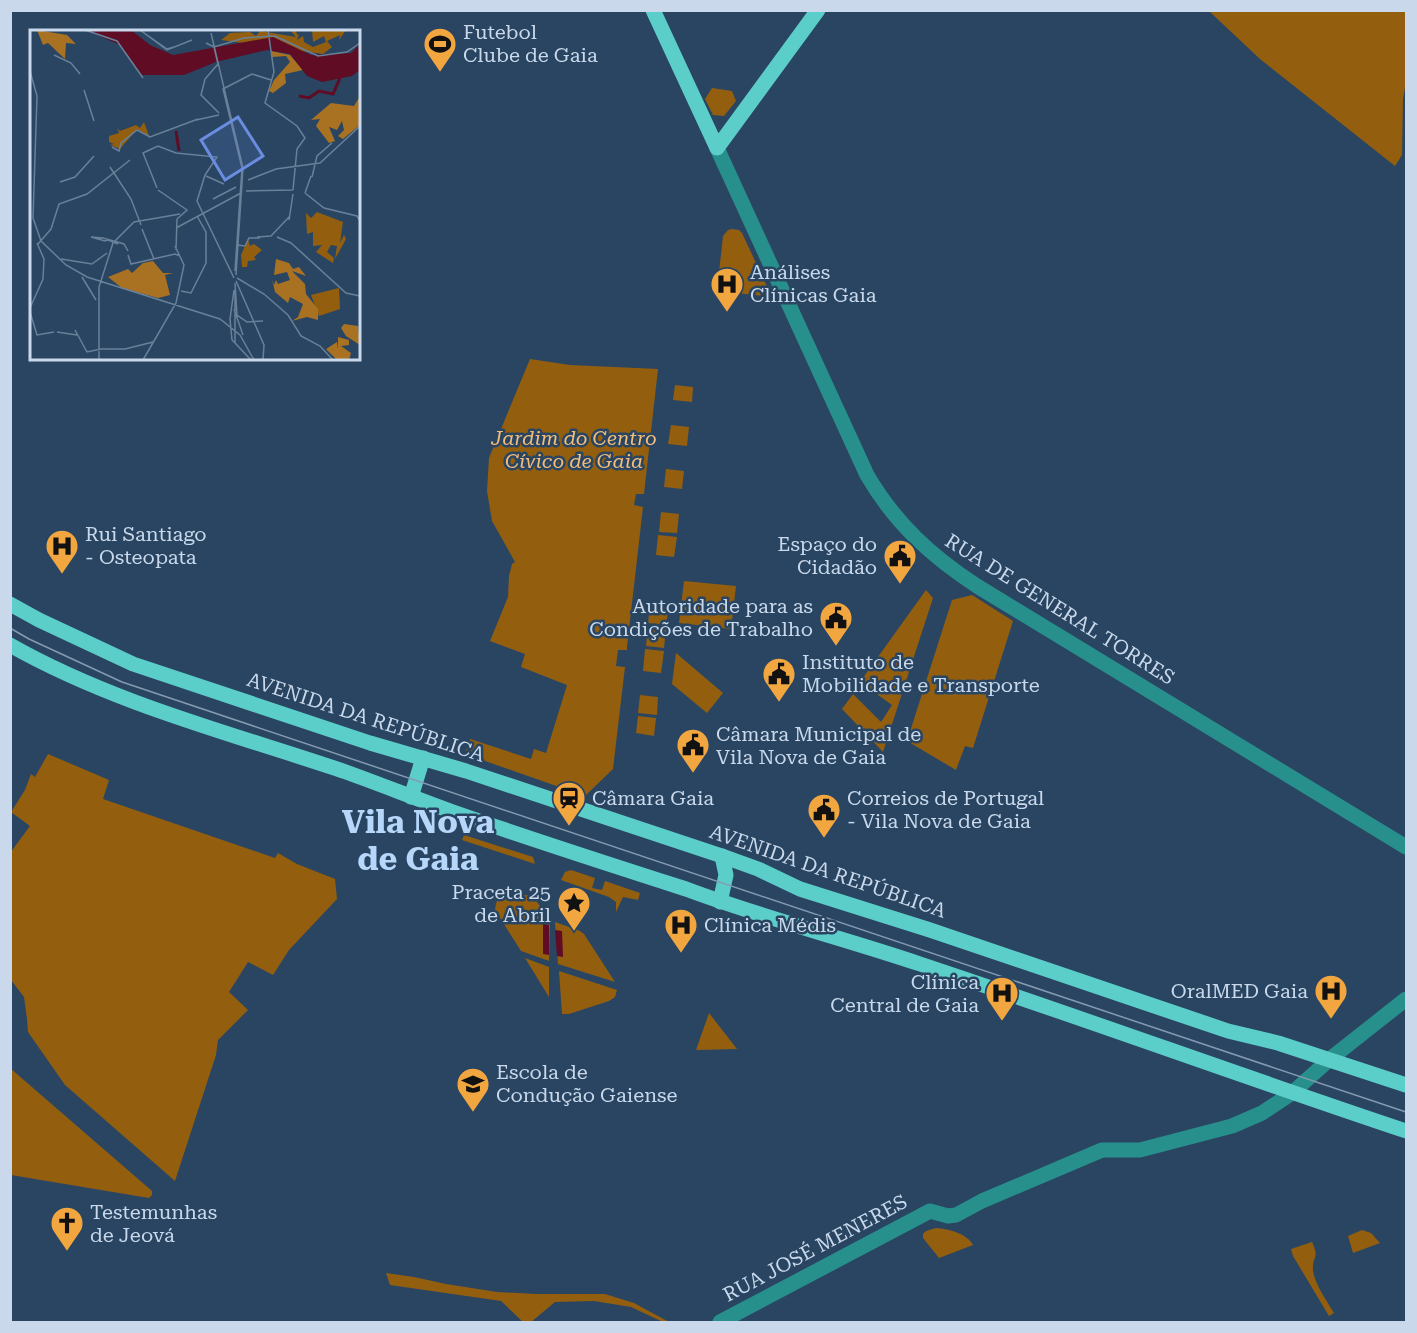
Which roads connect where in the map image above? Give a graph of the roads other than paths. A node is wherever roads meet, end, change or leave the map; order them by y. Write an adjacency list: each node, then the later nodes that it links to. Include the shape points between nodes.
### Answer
1 (653, 10): 3 (main road)
2 (818, 10): 3 (main road)
3 (717, 148): 8 (street, RUA DE GENERAL TORRES, via 867,475 910,533 953,571)
4 (10, 604): 6 (main road, AVENIDA DA REPÚBLICA, via 133,664 370,744)
5 (10, 645): 7 (main road, via 109,692)
6 (423, 758): 7 (main road); 9 (main road, AVENIDA DA REPÚBLICA)
7 (411, 796): 10 (main road)
8 (1407, 847)
9 (722, 856): 10 (main road, via 726,875); 12 (main road, AVENIDA DA REPÚBLICA, via 800,888 1228,1030)
10 (720, 902): 14 (main road, via 918,963)
11 (1407, 999): 12 (street)
12 (1330, 1059): 13 (main road, AVENIDA DA REPÚBLICA); 14 (street)
13 (1407, 1084)
14 (1292, 1093): 15 (main road); 16 (street, RUA JOSÉ MENERES, via 1262,1113 1232,1126 1140,1150 1102,1150 956,1215 930,1210)
15 (1407, 1131)
16 (720, 1323)

